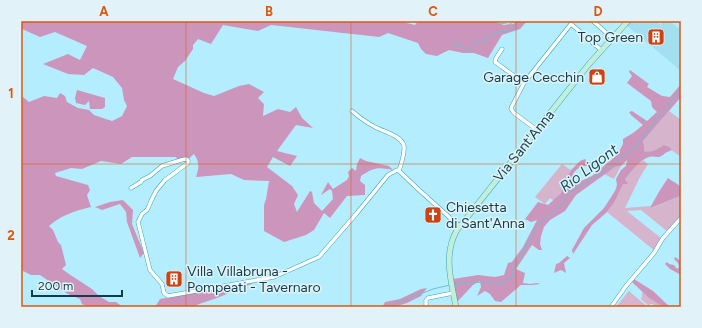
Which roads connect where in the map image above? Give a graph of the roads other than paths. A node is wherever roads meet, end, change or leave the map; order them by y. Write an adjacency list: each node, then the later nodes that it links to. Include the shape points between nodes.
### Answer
1 (499, 21): 2 (street)
2 (511, 21)
3 (567, 21): 6 (street)
4 (593, 21): 7 (street)
5 (628, 21): 7 (main road, Via Sant'Anna)
6 (573, 23): 9 (street); 10 (street)
7 (612, 38): 9 (main road, Via Sant'Anna)
8 (502, 49): 10 (street, via 496,62)
9 (601, 50): 12 (main road, Via Sant'Anna)
10 (524, 83): 12 (street, via 511,110)
11 (352, 111): 13 (street, via 374,127 401,140 404,152)
12 (537, 130): 16 (main road, Via Sant'Anna)
13 (399, 171): 14 (street, via 388,175 319,257 274,277 168,296 150,270 138,222 150,206 156,191 188,160 162,166); 16 (street)
14 (131, 188)
15 (681, 218): 20 (street, via 662,238 654,253)
16 (459, 226): 17 (main road, Via Sant'Anna, via 452,239 449,259)
17 (452, 290): 18 (street, via 428,298); 19 (main road, Via Sant'Anna)
18 (426, 306)
19 (456, 307)
20 (611, 307)

